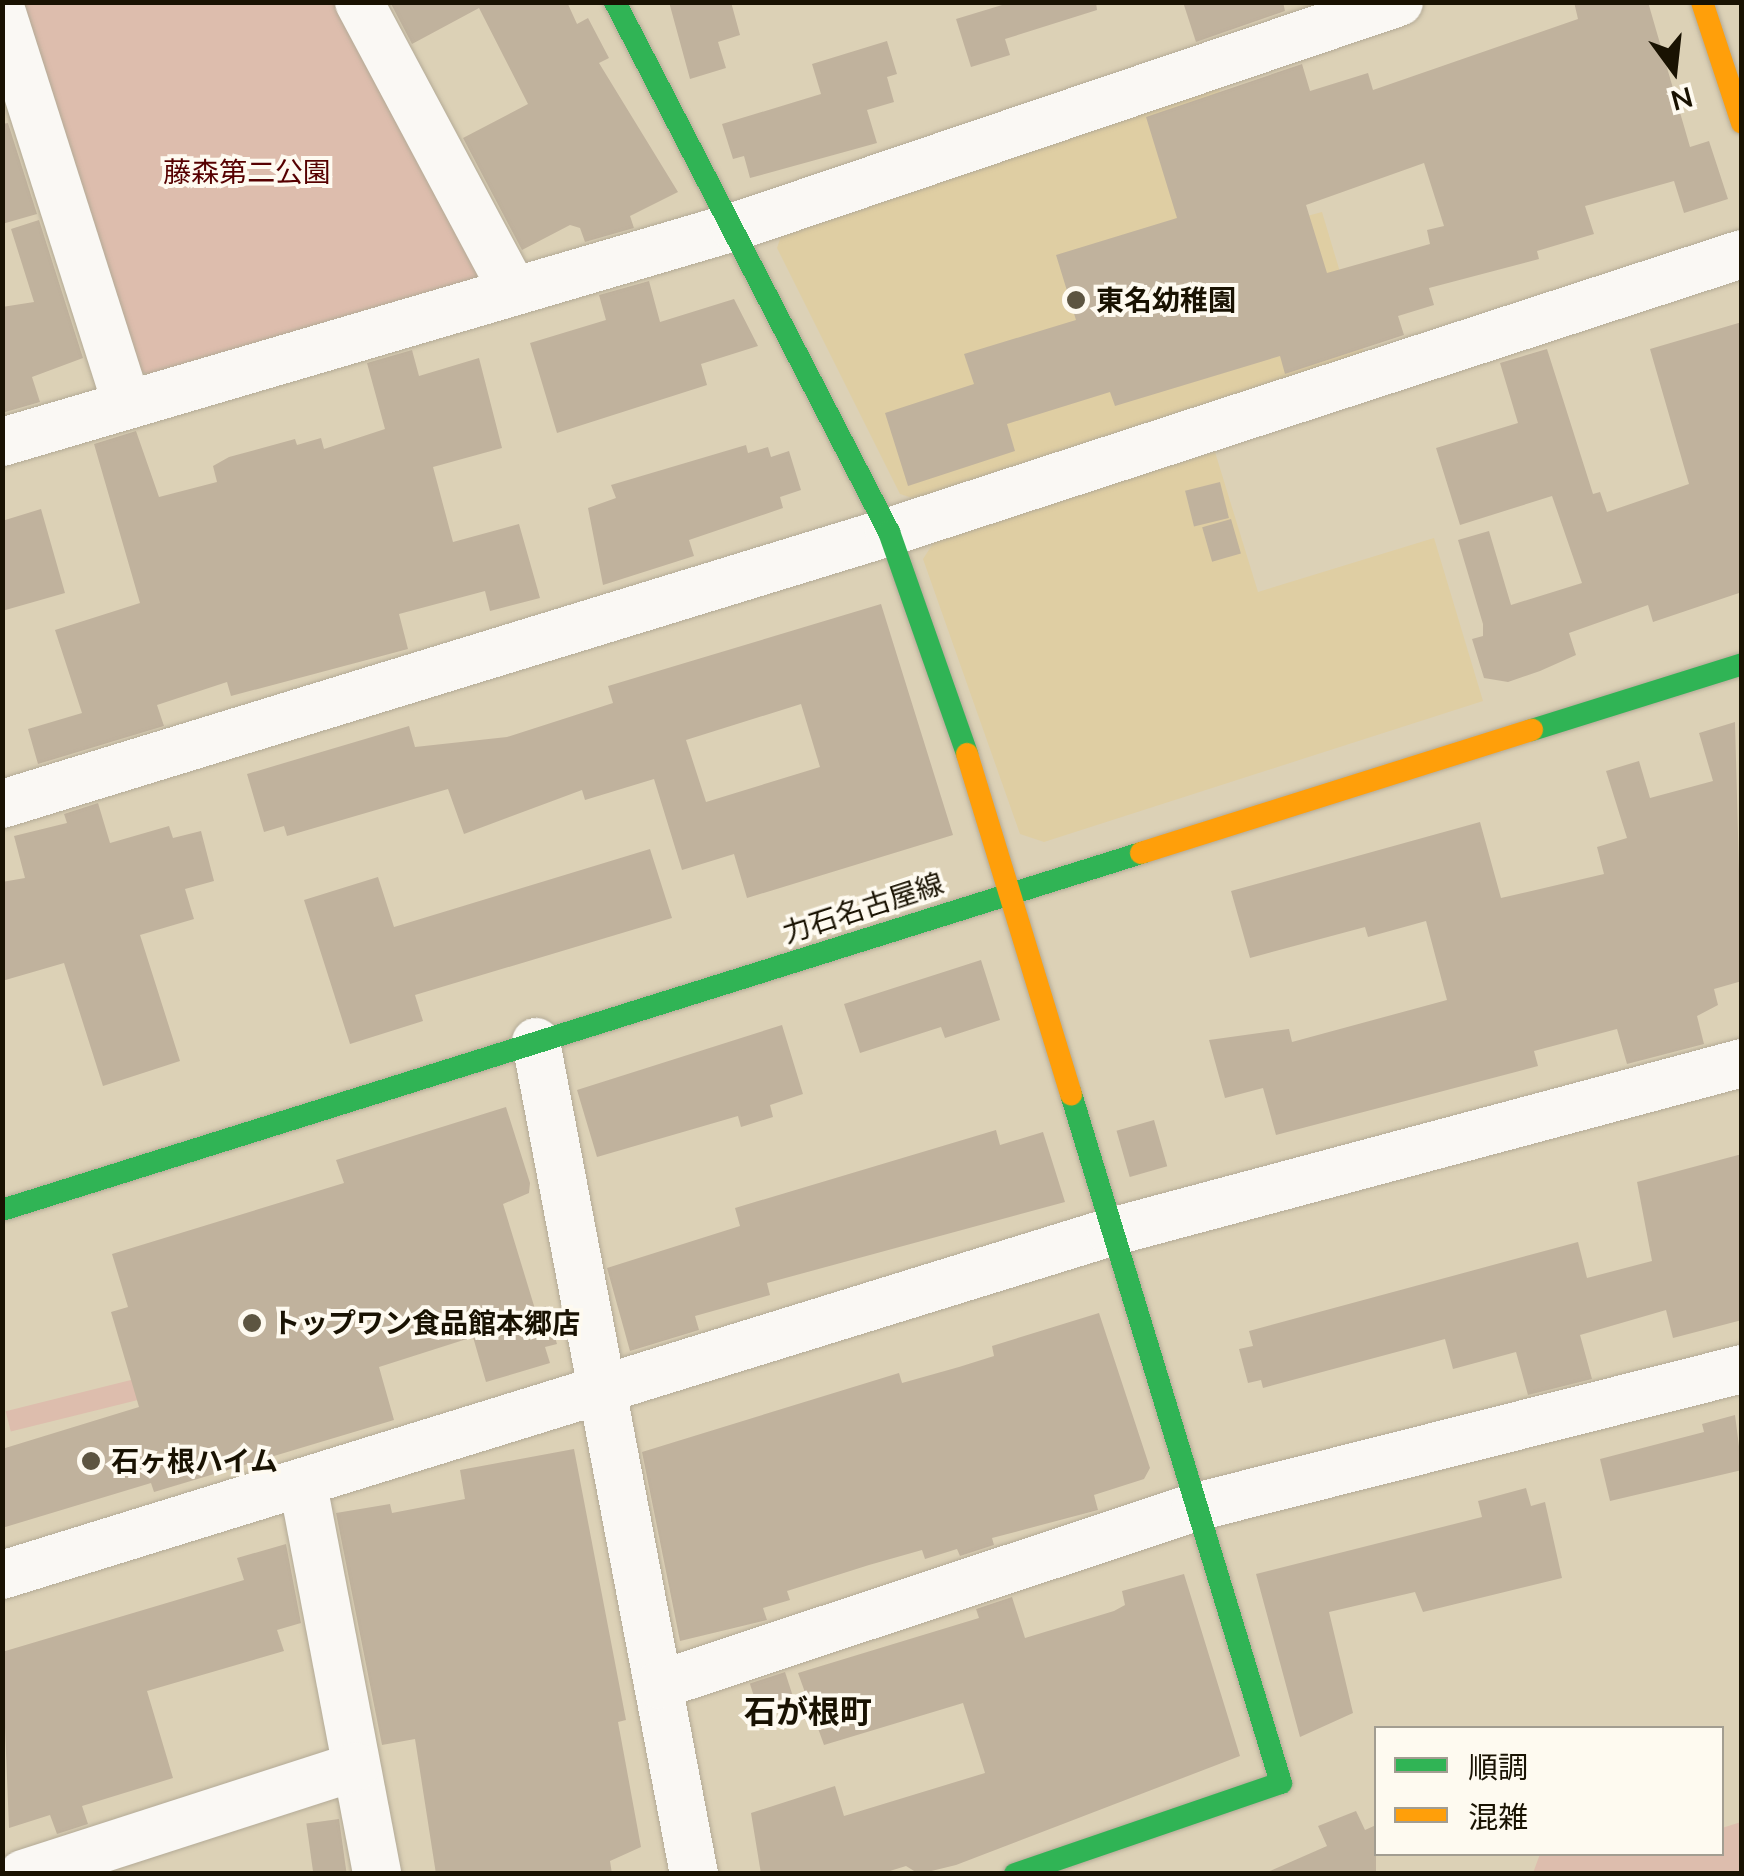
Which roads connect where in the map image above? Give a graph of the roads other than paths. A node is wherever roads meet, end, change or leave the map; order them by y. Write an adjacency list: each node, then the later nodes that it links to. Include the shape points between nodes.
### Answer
1 (359, 2): 9 (street)
2 (615, 2): 7 (street)
3 (1399, 2): 7 (street)
4 (1702, 2): 6 (street)
5 (2, 13): 10 (street)
6 (1742, 123)
7 (734, 226): 9 (street); 12 (street)
8 (1742, 254): 12 (street)
9 (513, 291): 10 (street)
10 (127, 405): 11 (street)
11 (2, 442)
12 (889, 532): 14 (street); 15 (street, via 936,649)
13 (1742, 664): 15 (street, 力石名古屋線)
14 (2, 804)
15 (1010, 892): 16 (street, 力石名古屋線); 19 (street)
16 (536, 1042): 18 (street, 力石名古屋線); 21 (street)
17 (1742, 1063): 19 (street)
18 (2, 1210)
19 (1111, 1232): 21 (street); 23 (street)
20 (1742, 1369): 23 (street)
21 (604, 1388): 22 (street); 25 (street)
22 (303, 1484): 24 (street); 26 (street)
23 (1196, 1507): 25 (street); 30 (street, via 1281,1783)
24 (2, 1575)
25 (659, 1684): 29 (street)
26 (355, 1767): 27 (street); 28 (street)
27 (23, 1874)
28 (377, 1874)
29 (694, 1874)
30 (1015, 1874)

